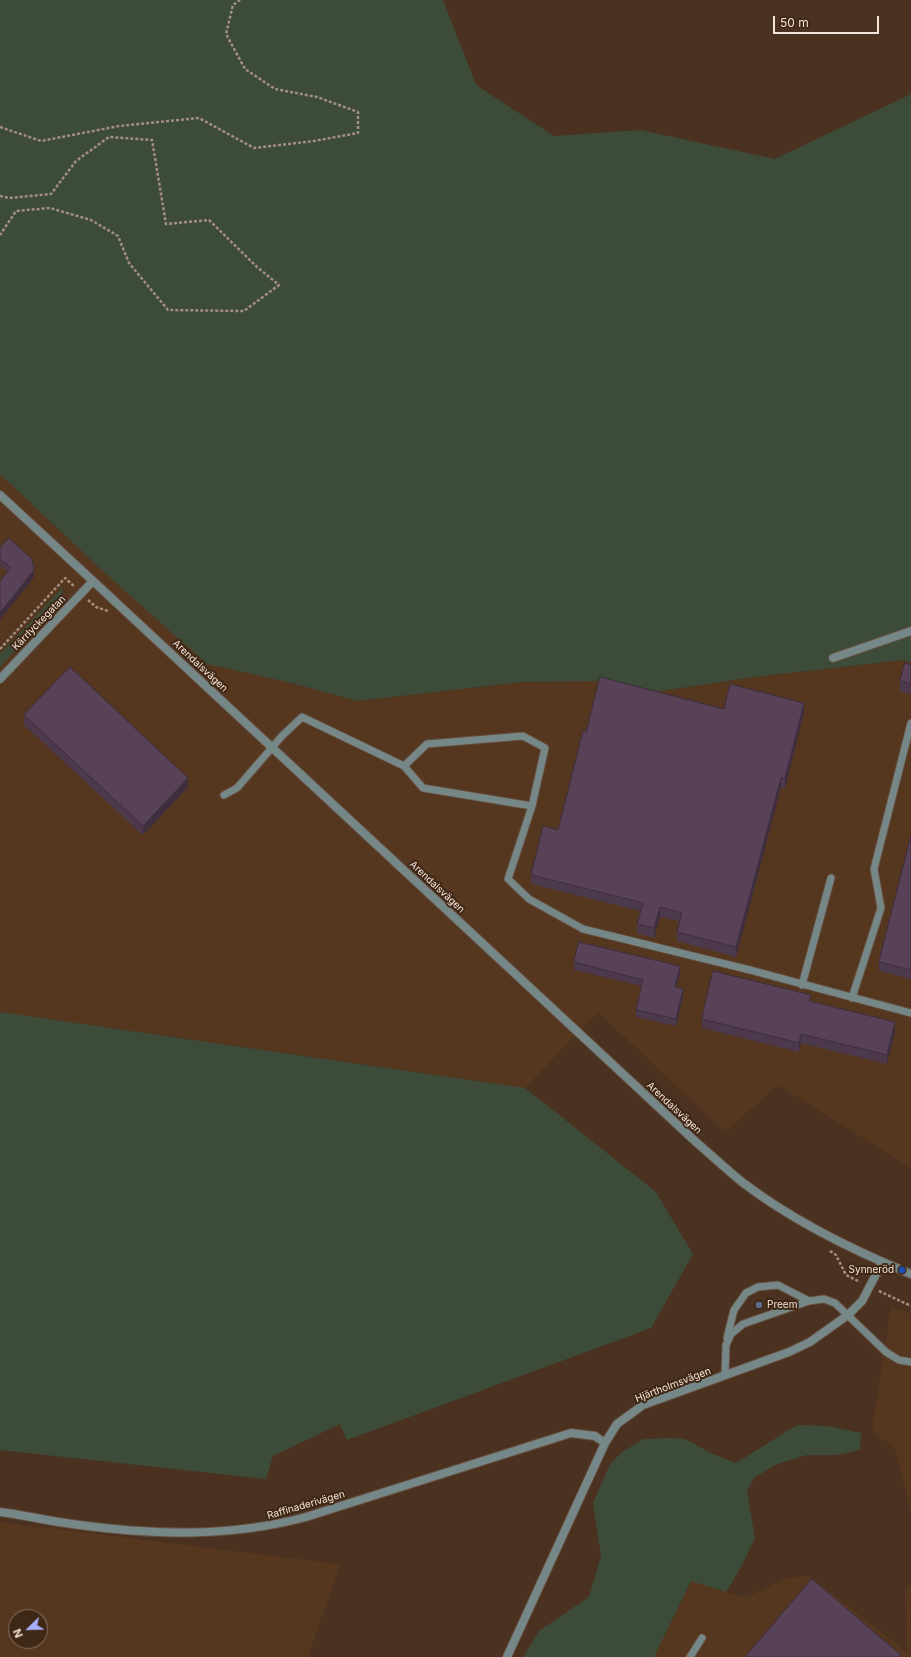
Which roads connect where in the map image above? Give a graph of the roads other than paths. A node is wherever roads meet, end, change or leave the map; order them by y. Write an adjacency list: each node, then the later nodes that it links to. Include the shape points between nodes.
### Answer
1 (0, 495): 2 (street, Arendalsvägen)
2 (94, 581): 5 (street, Kärrlyckegatan); 7 (street, Arendalsvägen)
3 (911, 631): 4 (street)
4 (833, 658)
5 (0, 678)
6 (911, 723): 13 (lane, via 874,869 880,908)
7 (272, 748): 8 (lane, via 302,717); 9 (lane, via 237,788); 15 (street, Arendalsvägen, via 696,1142 743,1182 827,1236)
8 (404, 766): 10 (lane, via 423,788); 10 (lane, via 426,744 523,736 545,748)
9 (224, 795)
10 (532, 806): 12 (lane, via 508,879 529,899 583,929)
11 (831, 878): 12 (lane)
12 (802, 985): 13 (lane)
13 (852, 998): 14 (lane)
14 (911, 1013)
15 (882, 1263): 16 (street, Arendalsvägen); 18 (street, Hjärtholmsvägen, via 862,1301)
16 (911, 1274)
17 (808, 1301): 18 (lane, via 824,1299 835,1303); 19 (lane, via 743,1324 731,1334); 19 (lane, via 778,1285 758,1287 746,1293 734,1310)
18 (848, 1315): 20 (lane, via 886,1352 900,1360); 21 (street, Hjärtholmsvägen, via 810,1342)
19 (726, 1345): 21 (lane)
20 (911, 1362)
21 (725, 1375): 22 (street, Hjärtholmsvägen, via 644,1405 617,1424)
22 (605, 1443): 23 (street, Raffinaderivägen, via 594,1436 571,1433 306,1517 272,1526 225,1532 147,1532 72,1524); 25 (street, Hjärtholmsvägen)
23 (0, 1512)
24 (702, 1638): 26 (lane)
25 (507, 1657)
26 (690, 1657)

